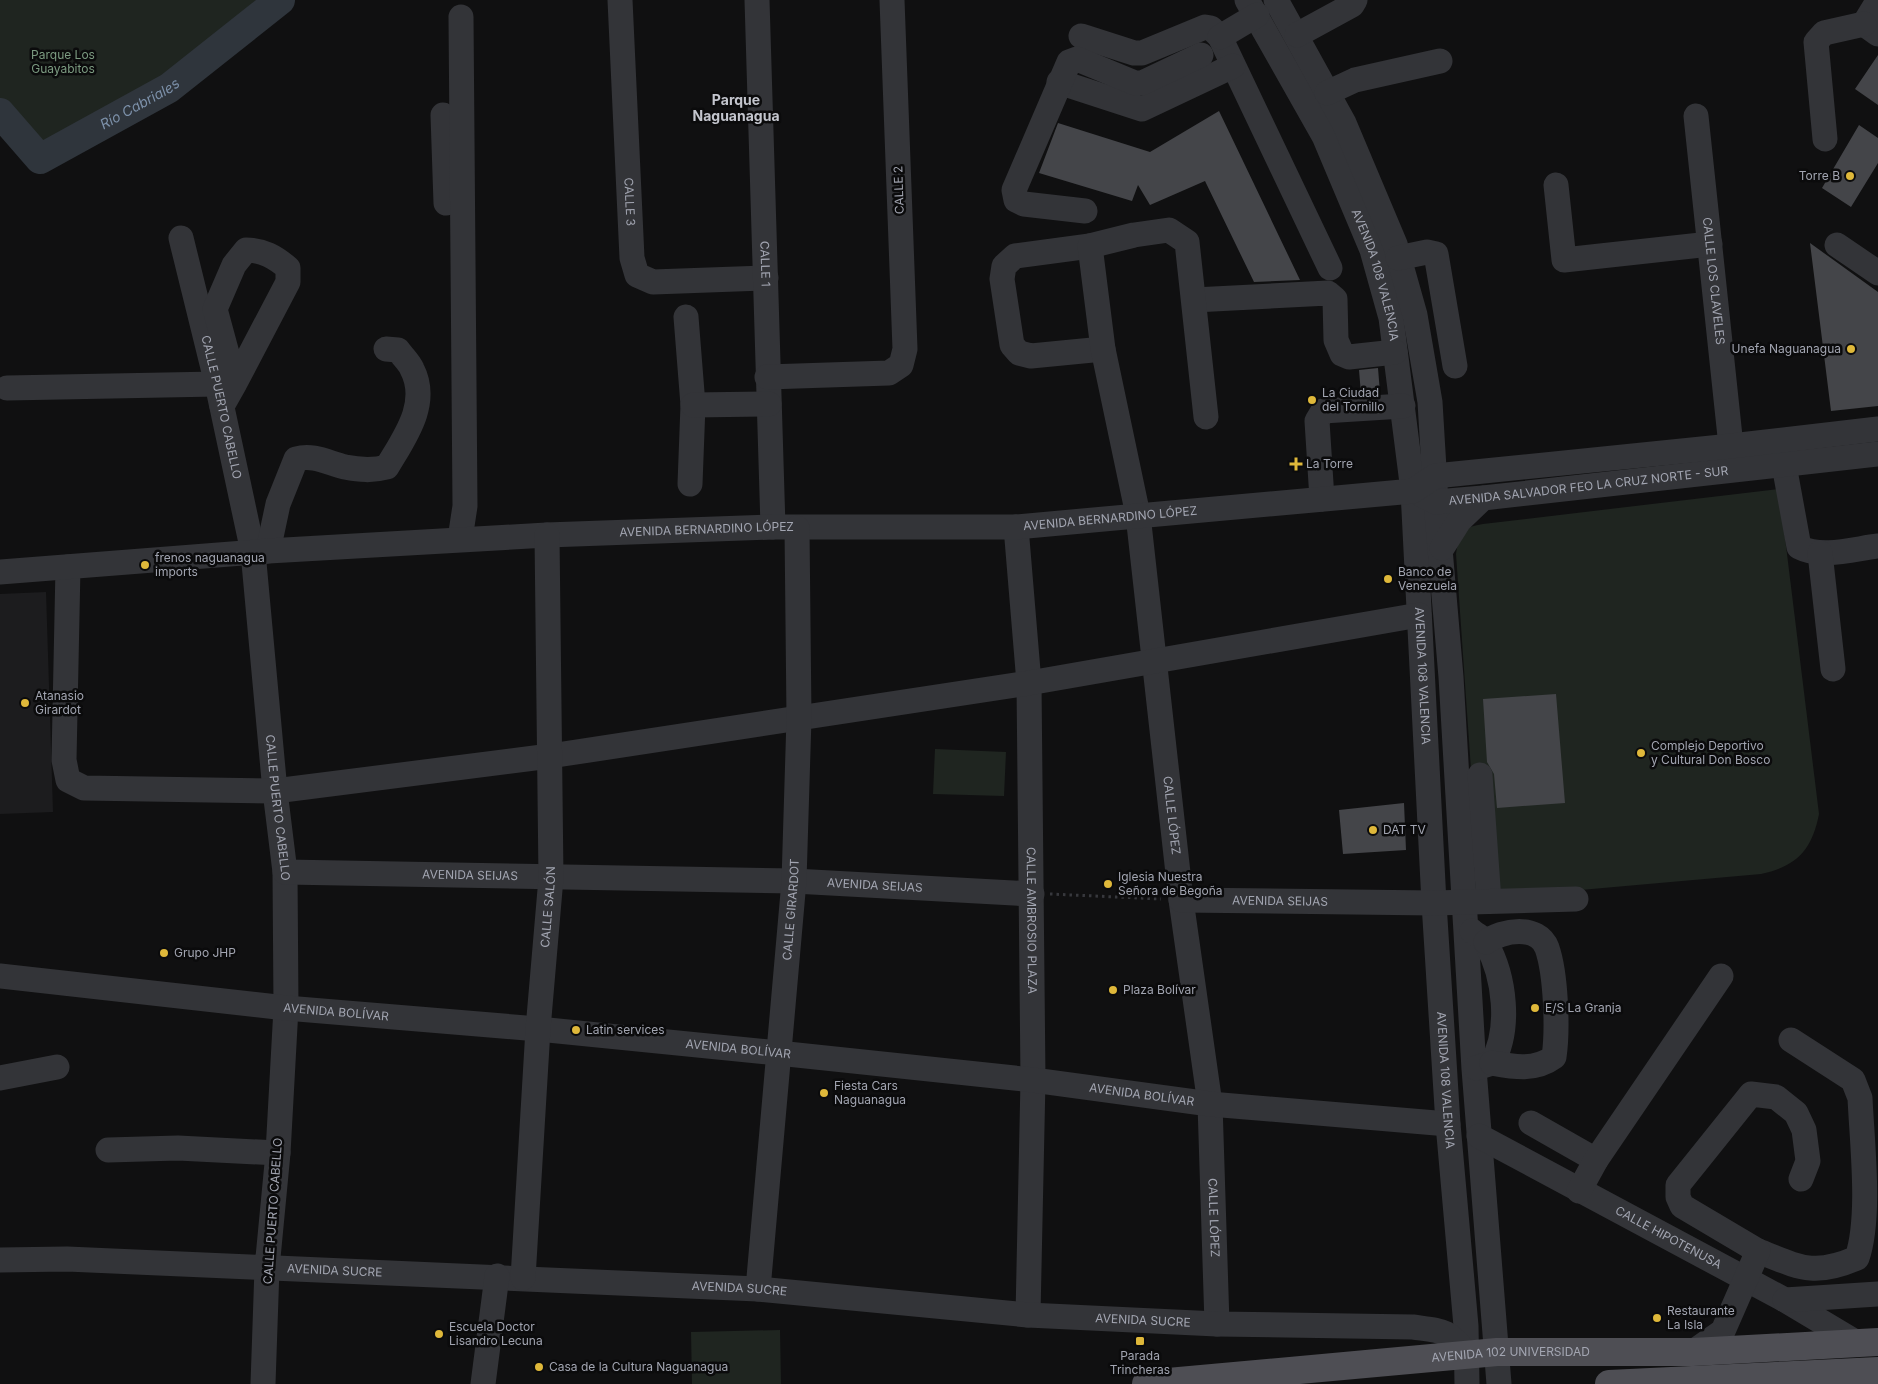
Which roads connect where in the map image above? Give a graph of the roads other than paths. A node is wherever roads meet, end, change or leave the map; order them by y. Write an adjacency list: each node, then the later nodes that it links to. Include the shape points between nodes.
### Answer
1 (620, 0): 30 (street, CALLE 3, via 632,258 637,275 653,282)
2 (757, 0): 30 (street, CALLE 1)
3 (892, 0): 37 (street, CALLE 2, via 905,349 901,365 888,373)
4 (1276, 0): 10 (street, AVENIDA 108 VALENCIA)
5 (1355, 0): 10 (street)
6 (1878, 1): 9 (street)
7 (1250, 5): 12 (street); 35 (street, AVENIDA 108 VALENCIA, via 1324,136 1345,184 1372,250 1391,318)
8 (461, 17): 58 (street, via 465,506)
9 (1871, 29): 20 (street, via 1824,33 1816,42)
10 (1297, 35): 17 (street, AVENIDA 108 VALENCIA)
11 (1082, 36): 12 (street, via 1134,53 1142,53 1204,27 1211,28)
12 (1220, 37): 15 (street)
13 (1201, 54): 16 (street, via 1142,84 1077,59 1069,62)
14 (1440, 61): 17 (street, via 1356,80)
15 (1233, 66): 16 (street, via 1142,109); 28 (street)
16 (1059, 82): 22 (street, via 1014,190 1016,200 1024,204)
17 (1328, 92): 27 (street, AVENIDA 108 VALENCIA, via 1360,159)
18 (443, 116): 58 (street, via 453,464)
19 (1696, 116): 24 (street, CALLE LOS CLAVELES)
20 (1825, 138)
21 (1556, 185): 24 (street, via 1564,260)
22 (1084, 211)
23 (181, 238): 39 (street, CALLE PUERTO CABELLO)
24 (1710, 244): 45 (street, CALLE LOS CLAVELES)
25 (1837, 245): 29 (street)
26 (1090, 246): 31 (street, via 1169,230 1187,242); 34 (street, CALLE LÓPEZ); 34 (street, via 1015,256 1004,266 1002,279 1012,345 1020,353 1031,356)
27 (1398, 258): 36 (street, via 1427,252 1436,254); 48 (street, AVENIDA 108 VALENCIA, via 1415,315 1430,402)
28 (1330, 268)
29 (1878, 273)
30 (766, 278): 37 (street, CALLE 1)
31 (1194, 300): 35 (street, via 1328,293 1335,299 1336,340 1342,354 1349,357); 43 (street)
32 (686, 317): 41 (street)
33 (386, 349): 61 (street, via 398,350 412,369 418,387 417,410 406,437 387,467 371,471 307,456 296,459)
34 (1103, 349): 54 (street, CALLE LÓPEZ)
35 (1395, 352): 42 (street, AVENIDA 108 VALENCIA)
36 (1455, 366)
37 (767, 377): 40 (street, CALLE 1)
38 (7, 388): 39 (street)
39 (225, 391): 39 (street, via 288,282 288,268 275,257 257,250 246,250 234,265 216,309); 61 (street, CALLE PUERTO CABELLO)
40 (768, 404): 41 (street); 55 (street, CALLE 1)
41 (693, 405): 49 (street)
42 (1403, 406): 50 (street, AVENIDA 108 VALENCIA); 52 (street, via 1323,411 1319,415)
43 (1206, 417)
44 (1878, 429): 45 (street, AVENIDA SALVADOR FEO LA CRUZ NORTE - SUR)
45 (1731, 446): 48 (street, AVENIDA SALVADOR FEO LA CRUZ NORTE - SUR)
46 (1878, 454): 47 (street, AVENIDA SALVADOR FEO LA CRUZ NORTE - SUR)
47 (1784, 464): 51 (street, AVENIDA SALVADOR FEO LA CRUZ NORTE - SUR); 62 (street, via 1799,547)
48 (1435, 476): 50 (street, AVENIDA SALVADOR FEO LA CRUZ NORTE - SUR); 53 (street, AVENIDA 108 VALENCIA)
49 (690, 484)
50 (1413, 491): 52 (street, AVENIDA BERNARDINO LÓPEZ); 53 (street, AVENIDA SALVADOR FEO LA CRUZ NORTE - SUR); 65 (street, AVENIDA 108 VALENCIA)
51 (1483, 498): 53 (street, AVENIDA SALVADOR FEO LA CRUZ NORTE - SUR); 60 (street, via 1459,521)
52 (1322, 499): 54 (street, AVENIDA BERNARDINO LÓPEZ)
53 (1436, 502): 60 (street, AVENIDA 108 VALENCIA)
54 (1138, 515): 56 (street, AVENIDA BERNARDINO LÓPEZ); 66 (street, CALLE LÓPEZ)
55 (785, 527): 56 (street, AVENIDA BERNARDINO LÓPEZ); 57 (street, AVENIDA BERNARDINO LÓPEZ); 69 (street, CALLE GIRARDOT)
56 (1016, 527): 68 (street, CALLE AMBROSIO PLAZA)
57 (548, 535): 58 (street, AVENIDA BERNARDINO LÓPEZ); 70 (street, CALLE SALÓN)
58 (452, 539): 61 (street, AVENIDA BERNARDINO LÓPEZ)
59 (1878, 546): 62 (street)
60 (1442, 548): 80 (street, AVENIDA 108 VALENCIA)
61 (260, 552): 63 (street, AVENIDA BERNARDINO LÓPEZ); 72 (street, CALLE PUERTO CABELLO)
62 (1820, 553): 67 (street)
63 (68, 568): 64 (street, AVENIDA BERNARDINO LÓPEZ); 72 (street, via 64,760 68,780 84,788)
64 (0, 572)
65 (1419, 616): 66 (street); 81 (street, AVENIDA 108 VALENCIA)
66 (1153, 660): 68 (street); 78 (street, CALLE LÓPEZ)
67 (1834, 669)
68 (1029, 683): 69 (street); 76 (street, CALLE AMBROSIO PLAZA)
69 (799, 718): 70 (street); 75 (street, CALLE GIRARDOT)
70 (550, 756): 72 (street); 74 (street, CALLE SALÓN)
71 (1480, 775): 79 (street)
72 (275, 791): 73 (street, CALLE PUERTO CABELLO)
73 (285, 872): 74 (street, AVENIDA SEIJAS); 86 (street, CALLE PUERTO CABELLO)
74 (551, 878): 75 (street, AVENIDA SEIJAS); 87 (street, CALLE SALÓN)
75 (794, 881): 76 (street, AVENIDA SEIJAS); 89 (street, CALLE GIRARDOT)
76 (1032, 894): 93 (street, CALLE AMBROSIO PLAZA)
77 (1576, 899): 79 (street, AVENIDA SEIJAS)
78 (1181, 900): 81 (street, AVENIDA SEIJAS); 94 (street, CALLE LÓPEZ)
79 (1489, 901): 80 (street, AVENIDA SEIJAS)
80 (1464, 902): 81 (street, AVENIDA SEIJAS); 82 (street, AVENIDA 108 VALENCIA)
81 (1434, 903): 96 (street, AVENIDA 108 VALENCIA)
82 (1465, 927): 83 (street); 90 (street, AVENIDA 108 VALENCIA)
83 (1486, 942): 90 (street, via 1499,978 1504,1010 1500,1040); 90 (street, via 1494,935 1510,931 1540,938 1546,947 1552,982 1556,1038 1554,1057 1545,1064 1534,1067)
84 (0, 976): 86 (street, AVENIDA BOLÍVAR)
85 (1721, 976): 101 (street)
86 (286, 1008): 87 (street, AVENIDA BOLÍVAR); 100 (street, CALLE PUERTO CABELLO)
87 (538, 1029): 89 (street, AVENIDA BOLÍVAR); 109 (street, CALLE SALÓN)
88 (1792, 1040): 105 (street, via 1853,1080 1860,1098 1864,1221 1861,1246 1857,1258 1820,1269 1802,1269)
89 (778, 1053): 93 (street, AVENIDA BOLÍVAR); 111 (street, CALLE GIRARDOT)
90 (1483, 1066): 97 (street, AVENIDA 108 VALENCIA)
91 (57, 1067): 92 (street)
92 (0, 1078)
93 (1033, 1080): 94 (street, AVENIDA BOLÍVAR); 114 (street, CALLE AMBROSIO PLAZA)
94 (1210, 1104): 96 (street, AVENIDA BOLÍVAR); 115 (street, CALLE LÓPEZ)
95 (1532, 1123): 101 (street)
96 (1448, 1124): 119 (street, AVENIDA 108 VALENCIA)
97 (1479, 1136): 104 (street, CALLE HIPOTENUSA); 117 (street, AVENIDA 108 VALENCIA)
98 (1878, 1149): 102 (street)
99 (108, 1150): 100 (street, via 178,1148)
100 (278, 1153): 107 (street, CALLE PUERTO CABELLO)
101 (1596, 1160): 104 (street)
102 (1878, 1165)
103 (1800, 1179): 105 (street, via 1808,1161 1804,1130 1796,1113 1776,1098 1751,1094 1678,1184 1682,1206)
104 (1579, 1191): 110 (street, CALLE HIPOTENUSA)
105 (1758, 1251): 110 (street)
106 (0, 1260): 107 (street, AVENIDA SUCRE, via 67,1259)
107 (267, 1268): 108 (street, AVENIDA SUCRE); 123 (street, CALLE PUERTO CABELLO)
108 (497, 1276): 109 (street, AVENIDA SUCRE); 124 (street)
109 (523, 1278): 111 (street, AVENIDA SUCRE)
110 (1745, 1278): 113 (street, CALLE HIPOTENUSA); 118 (street, via 1723,1331)
111 (758, 1289): 114 (street, AVENIDA SUCRE)
112 (1878, 1294): 113 (street)
113 (1785, 1300): 116 (street, CALLE HIPOTENUSA)
114 (1028, 1315): 115 (street, AVENIDA SUCRE)
115 (1217, 1324): 119 (street, AVENIDA SUCRE, via 1441,1330 1453,1336)
116 (1868, 1342): 118 (main road, AVENIDA 102 UNIVERSIDAD)
117 (1498, 1352): 118 (main road, AVENIDA 102 UNIVERSIDAD); 119 (main road, AVENIDA 102 UNIVERSIDAD); 127 (street, AVENIDA 108 VALENCIA)
118 (1693, 1352)
119 (1467, 1354): 125 (main road, AVENIDA 102 UNIVERSIDAD); 126 (street, AVENIDA 108 VALENCIA)
120 (1878, 1370): 121 (main road)
121 (1842, 1378): 122 (main road)
122 (1641, 1383): 128 (main road)
123 (263, 1384)
124 (483, 1384)
125 (1146, 1384)
126 (1467, 1384)
127 (1499, 1384)
128 (1609, 1384)

